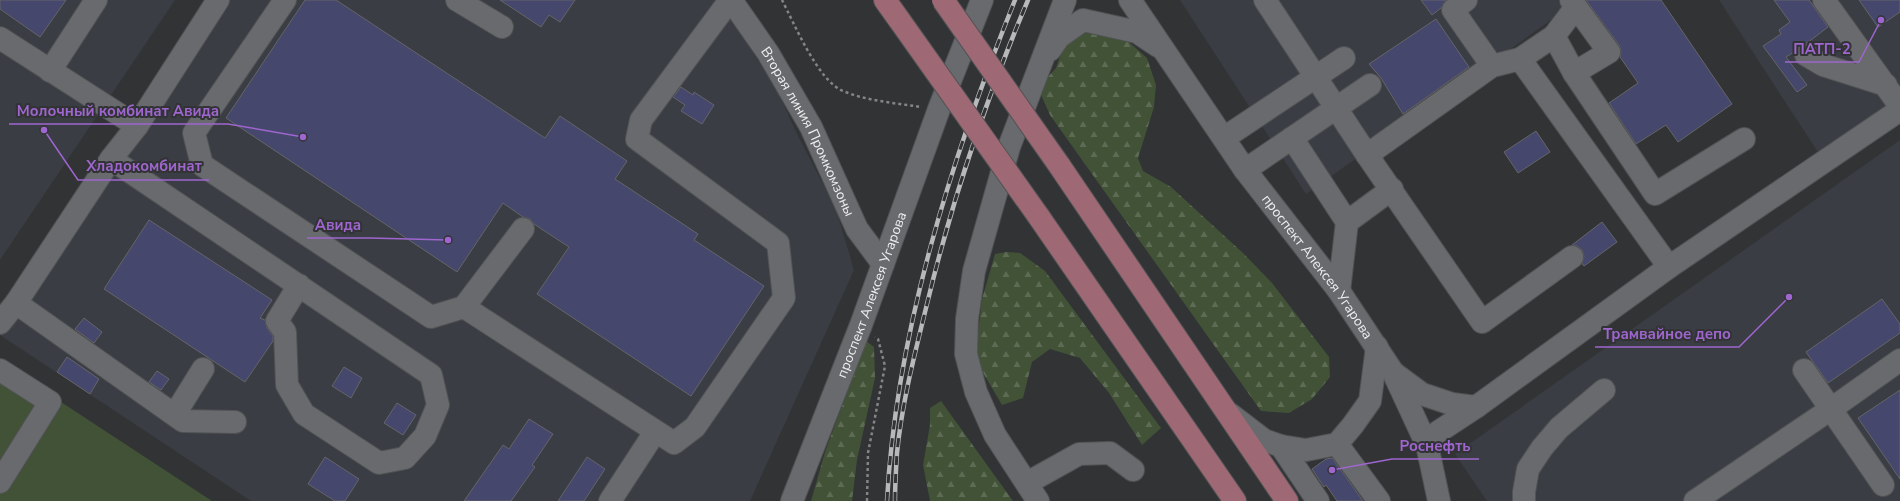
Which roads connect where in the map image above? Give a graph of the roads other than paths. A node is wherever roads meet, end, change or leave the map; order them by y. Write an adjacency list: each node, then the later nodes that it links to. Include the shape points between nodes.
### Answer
1 (96, 0): 24 (street)
2 (218, 0): 32 (street)
3 (285, 0): 48 (street, via 194,133 202,165 431,317)
4 (457, 0): 15 (street)
5 (731, 0): 43 (street, Вторая линия Промкомзоны, via 768,53 811,127 857,229); 62 (street, via 641,120 637,139 778,243 784,298 695,427 674,443)
6 (885, 0): 72 (main road, bridge)
7 (943, 0): 58 (main road, bridge, via 1059,165)
8 (982, 0): 43 (street, проспект Алексея Угарова)
9 (1065, 0): 22 (street, проспект Алексея Угарова)
10 (1130, 0): 18 (street, проспект Алексея Угарова)
11 (1264, 0): 26 (street)
12 (1466, 0): 23 (street, via 1453,10)
13 (1824, 0): 28 (street)
14 (1574, 3): 16 (street); 25 (street, via 1609,52)
15 (502, 28)
16 (1554, 36): 21 (street); 25 (street)
17 (0, 38): 24 (street)
18 (1162, 48): 22 (street, проспект Алексея Угарова, via 1137,32 1083,20 1059,37); 33 (street, проспект Алексея Угарова)
19 (1806, 55): 28 (street, via 1823,65)
20 (1344, 58): 26 (street)
21 (1520, 59): 23 (street); 44 (street)
22 (1043, 60): 69 (street, проспект Алексея Угарова, via 1008,147 974,271 967,319 966,354 976,392 995,435)
23 (1492, 66): 36 (street)
24 (50, 71): 32 (street)
25 (1574, 73): 35 (street, via 1654,194)
26 (1316, 76): 30 (street); 33 (street)
27 (1370, 85): 30 (street)
28 (1886, 85): 29 (street)
29 (1900, 106)
30 (1337, 107): 34 (street); 36 (street)
31 (1900, 110): 44 (street)
32 (137, 126): 37 (street)
33 (1224, 138): 38 (street, проспект Алексея Угарова)
34 (1292, 138): 38 (street); 40 (street)
35 (1744, 139)
36 (1367, 155): 39 (street)
37 (111, 159): 45 (street); 47 (street)
38 (1245, 170): 46 (street, проспект Алексея Угарова)
39 (1392, 189): 40 (street); 42 (street, via 1482,322)
40 (1347, 222): 46 (street)
41 (523, 229): 48 (street)
42 (1572, 257)
43 (883, 264): 71 (street, проспект Алексея Угарова)
44 (1669, 266): 57 (street)
45 (299, 285): 45 (street, via 431,375 438,405 425,436 405,458 379,463 304,414 287,385 285,332 277,320)
46 (1339, 291): 50 (street, проспект Алексея Угарова)
47 (16, 303): 49 (street); 60 (street)
48 (464, 307): 62 (street)
49 (0, 324)
50 (1377, 347): 55 (street, проспект Алексея Угарова); 63 (street, via 1370,401)
51 (1900, 360): 59 (street)
52 (202, 369): 60 (street)
53 (0, 370): 67 (street, via 50,402)
54 (1804, 370): 59 (street)
55 (1394, 374): 57 (street, via 1422,394 1452,404); 64 (street, проспект Алексея Угарова)
56 (1604, 390): 77 (street, via 1559,428 1542,448 1528,469)
57 (1476, 407): 64 (street, via 1438,432)
58 (1223, 409): 65 (street, via 1264,440); 73 (main road)
59 (1832, 409): 68 (street); 78 (street)
60 (175, 414): 61 (street, via 183,421)
61 (235, 422)
62 (655, 432): 70 (street)
63 (1337, 444): 65 (street, via 1306,450); 75 (street)
64 (1427, 445): 76 (street, проспект Алексея Угарова)
65 (1281, 446): 74 (street)
66 (1132, 470): 69 (street, via 1110,453 1079,454)
67 (0, 482)
68 (1883, 485)
69 (1033, 492)
70 (610, 501)
71 (792, 501)
72 (1235, 501)
73 (1287, 501)
74 (1318, 501)
75 (1379, 501)
76 (1439, 501)
77 (1524, 501)
78 (1694, 501)

